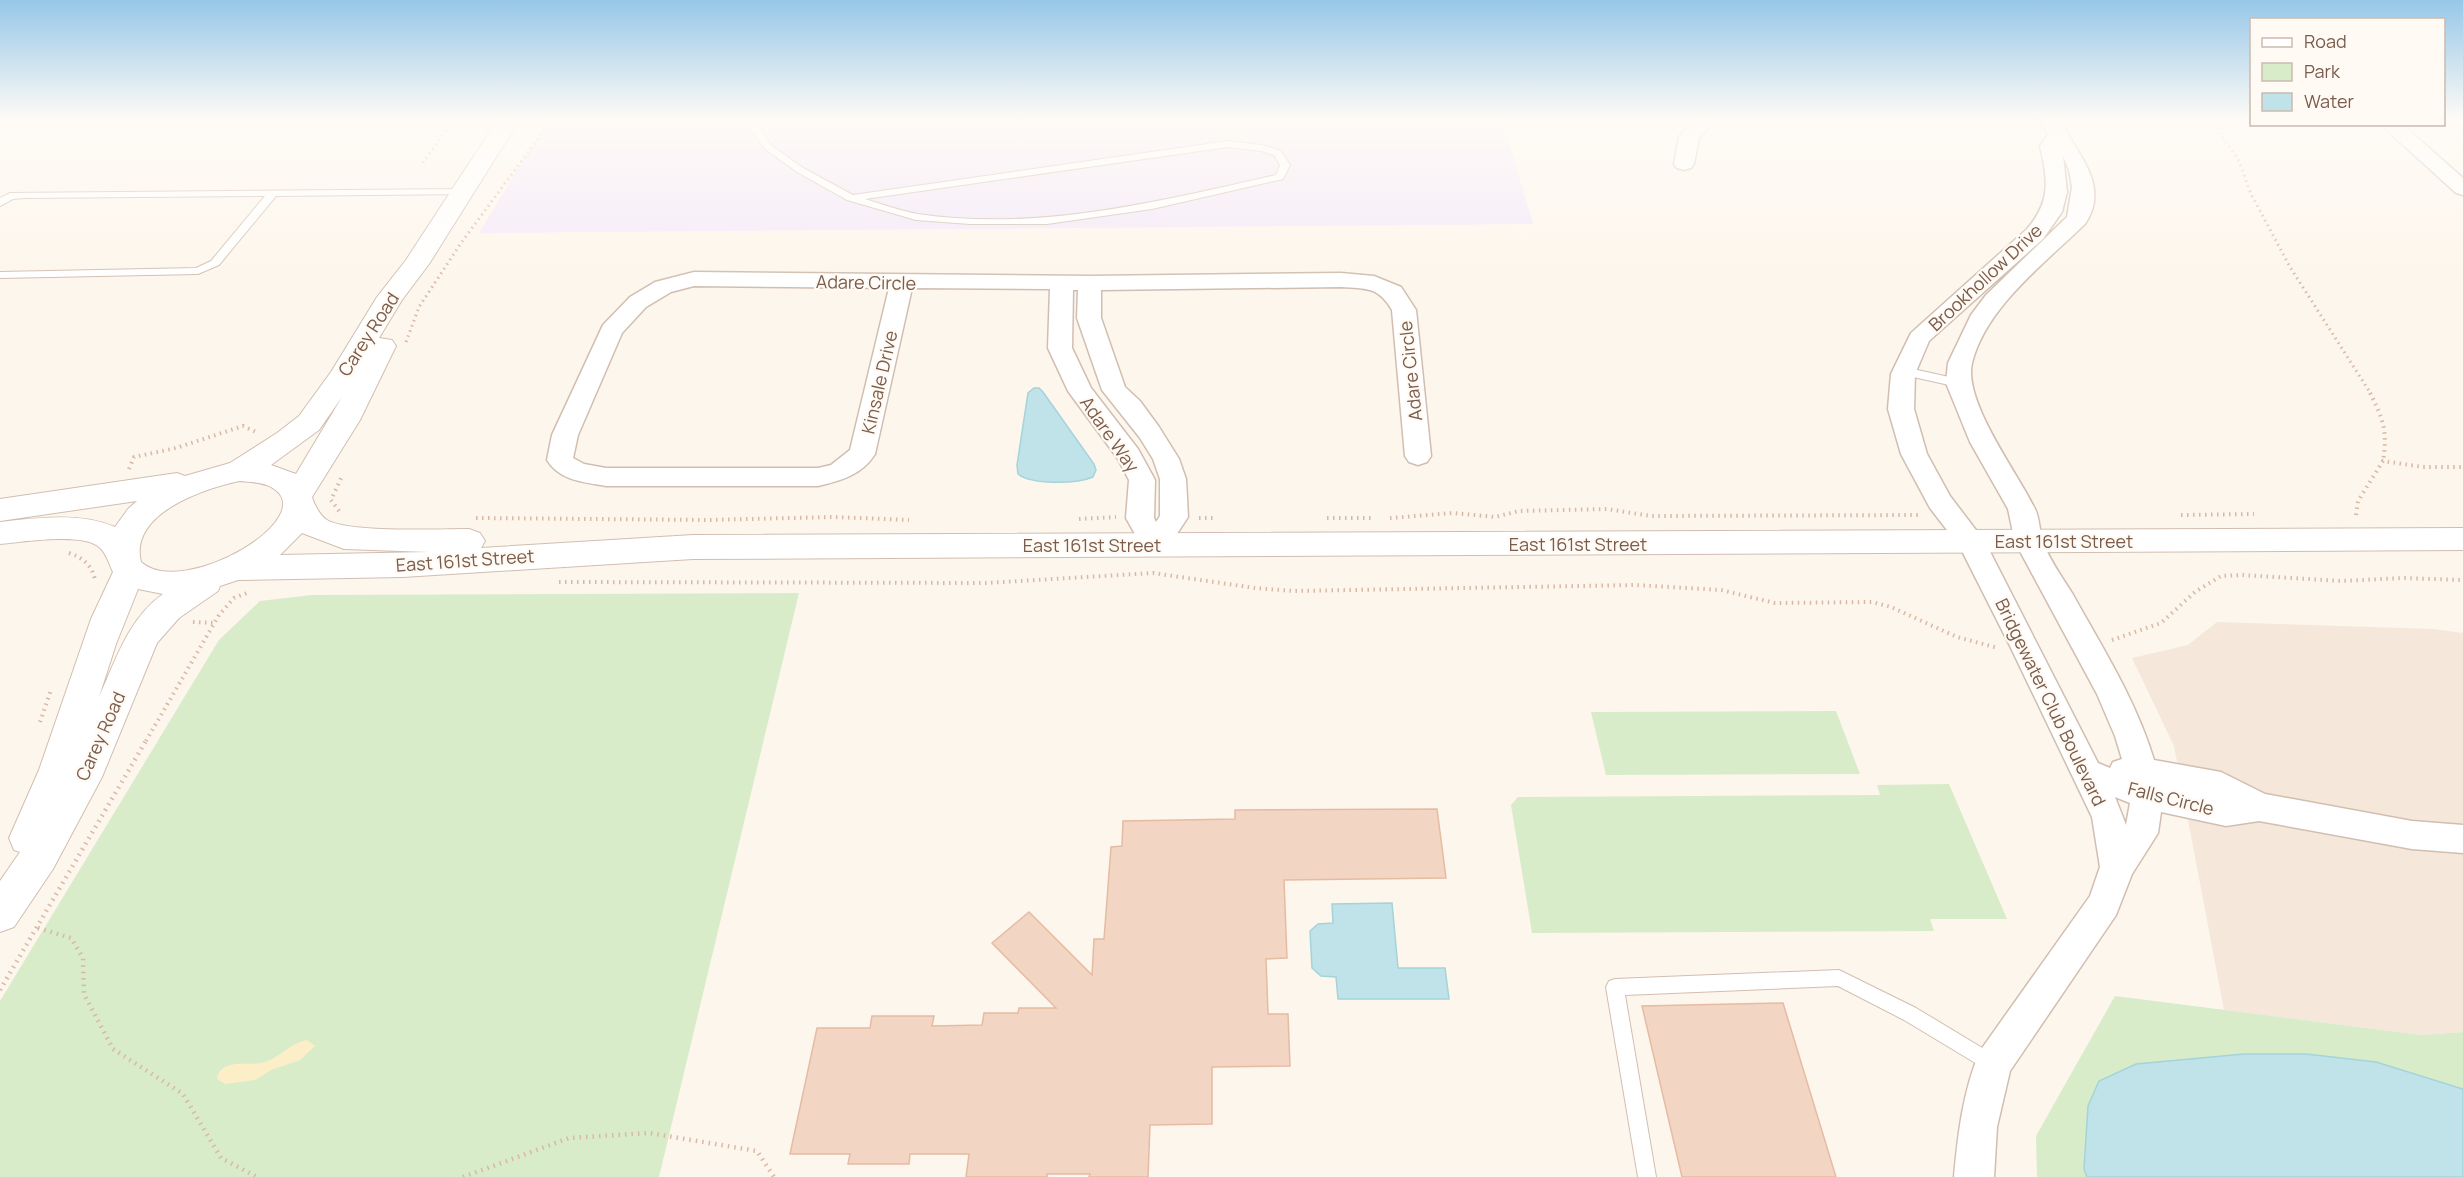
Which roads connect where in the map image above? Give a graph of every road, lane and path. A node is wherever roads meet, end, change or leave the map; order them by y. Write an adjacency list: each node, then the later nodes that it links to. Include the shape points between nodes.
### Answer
1 (474, 174): 10 (street, Carey Road)
2 (512, 174): 22 (path, via 419,307)
3 (807, 174): 12 (lane)
4 (1019, 174): 12 (lane)
5 (1281, 174): 12 (lane, via 1152,206 1047,221 916,217)
6 (2057, 174): 14 (street, Brookhollow Drive, via 2070,194 2051,211)
7 (2244, 174): 27 (path, via 2290,267 2380,414 2387,439)
8 (2446, 174): 9 (street)
9 (2463, 189)
10 (463, 192): 11 (lane); 15 (street, Carey Road)
11 (273, 193): 13 (lane, via 15,195); 16 (lane, via 215,263 198,271)
12 (851, 198)
13 (0, 203)
14 (2046, 237): 20 (street, Brookhollow Drive); 21 (street, Brookhollow Drive)
15 (416, 264): 32 (street, Carey Road, via 390,297 309,423 288,440); 34 (street, Carey Road, via 378,354)
16 (0, 275)
17 (902, 283): 18 (street, Adare Circle); 30 (street, Kinsale Drive, via 862,454); 30 (street, Adare Circle, via 694,279 663,286 638,302 611,330 560,454 566,468 606,477 818,477)
18 (1062, 283): 19 (street, Adare Circle); 33 (street, Adare Way, via 1060,348 1067,367 1080,391 1129,455)
19 (1090, 283): 26 (street, Adare Circle, via 1341,280 1374,283 1393,292 1404,310); 33 (street, Adare Way, via 1089,318 1114,390 1131,407 1166,459)
20 (1969, 292): 21 (lane); 23 (street, Brookhollow Drive, via 1918,338)
21 (1994, 300): 24 (street, Brookhollow Drive, via 1979,320 1960,363)
22 (405, 344)
23 (1904, 371): 24 (lane); 42 (street, Brookhollow Drive, via 1901,409 1914,454)
24 (1958, 383): 55 (street, via 1983,442 2022,509)
25 (261, 434): 31 (path, via 243,426 134,457)
26 (1418, 456)
27 (2384, 461): 28 (path, via 2418,468); 40 (path, via 2358,501)
28 (2463, 467)
29 (346, 469): 37 (path, via 331,500)
30 (839, 472)
31 (127, 474)
32 (225, 474): 34 (street, East 161st Street, via 261,471 278,476 291,484); 35 (street, via 158,489); 58 (street, Carey Road, via 183,487 137,520 125,539)
33 (1158, 480): 44 (street, Adare Way); 51 (street, Adare Way)
34 (298, 501): 56 (street, East 161st Street, via 314,527 344,538); 59 (street, Carey Road, via 293,522 280,538)
35 (0, 510)
36 (2262, 514): 38 (path)
37 (345, 515)
38 (2180, 515)
39 (2344, 515): 40 (path)
40 (2356, 515): 41 (path)
41 (2366, 515)
42 (1950, 516): 47 (path, via 1651,516 1607,509 1519,511 1495,517 1453,513); 54 (street, Brookhollow Drive)
43 (468, 518): 49 (path, via 707,520 832,516)
44 (1174, 518): 48 (path); 51 (street)
45 (1327, 518): 46 (path)
46 (1377, 518)
47 (1387, 518)
48 (1226, 519)
49 (916, 520)
50 (1070, 520): 51 (path, via 1110,517)
51 (1147, 532): 54 (street, East 161st Street); 56 (street, East 161st Street)
52 (0, 533): 58 (street, via 94,530 111,538)
53 (2463, 539): 55 (street, East 161st Street)
54 (1971, 542): 55 (street, East 161st Street); 63 (street, Bridgewater Club Boulevard)
55 (2029, 542): 64 (street, Bridgewater Club Boulevard)
56 (693, 547): 59 (street, East 161st Street)
57 (61, 550): 62 (path, via 77,555 92,567 96,578)
58 (126, 564): 59 (street, via 145,579 165,583); 71 (street, Carey Road, via 57,770)
59 (234, 578): 72 (street, Carey Road, via 166,609 143,636 82,777 39,857); 73 (path, via 234,598 219,615)
60 (2463, 580): 64 (path, via 2341,581 2221,576 2195,592 2161,623)
61 (553, 582): 63 (path, via 986,583 1153,573 1294,591 1636,585 1720,590 1775,603 1872,602 1957,637 1999,648)
62 (92, 587)
63 (2026, 648): 67 (street, Bridgewater Club Boulevard)
64 (2087, 648): 68 (street, Bridgewater Club Boulevard, via 2132,736)
65 (53, 685): 66 (path)
66 (38, 728)
67 (2085, 772): 68 (street, Falls Circle); 70 (street, Bridgewater Club Boulevard, via 2108,817)
68 (2144, 783): 69 (street, Falls Circle, via 2226,812 2259,807 2412,835); 70 (street, Bridgewater Club Boulevard, via 2141,833)
69 (2463, 839)
70 (2117, 867): 75 (street, Bridgewater Club Boulevard, via 2104,904)
71 (0, 902)
72 (0, 914)
73 (38, 928): 74 (path); 76 (path, via 71,938 83,958 84,994 113,1049 183,1094 221,1158)
74 (0, 990)
75 (1993, 1064): 79 (lane, via 1910,1014 1839,978 1615,987); 80 (street, Bridgewater Club Boulevard, via 1978,1127)
76 (256, 1177)
77 (463, 1177): 78 (path, via 569,1138 648,1133 757,1151)
78 (774, 1177)
79 (1647, 1177)
80 (1974, 1177)

